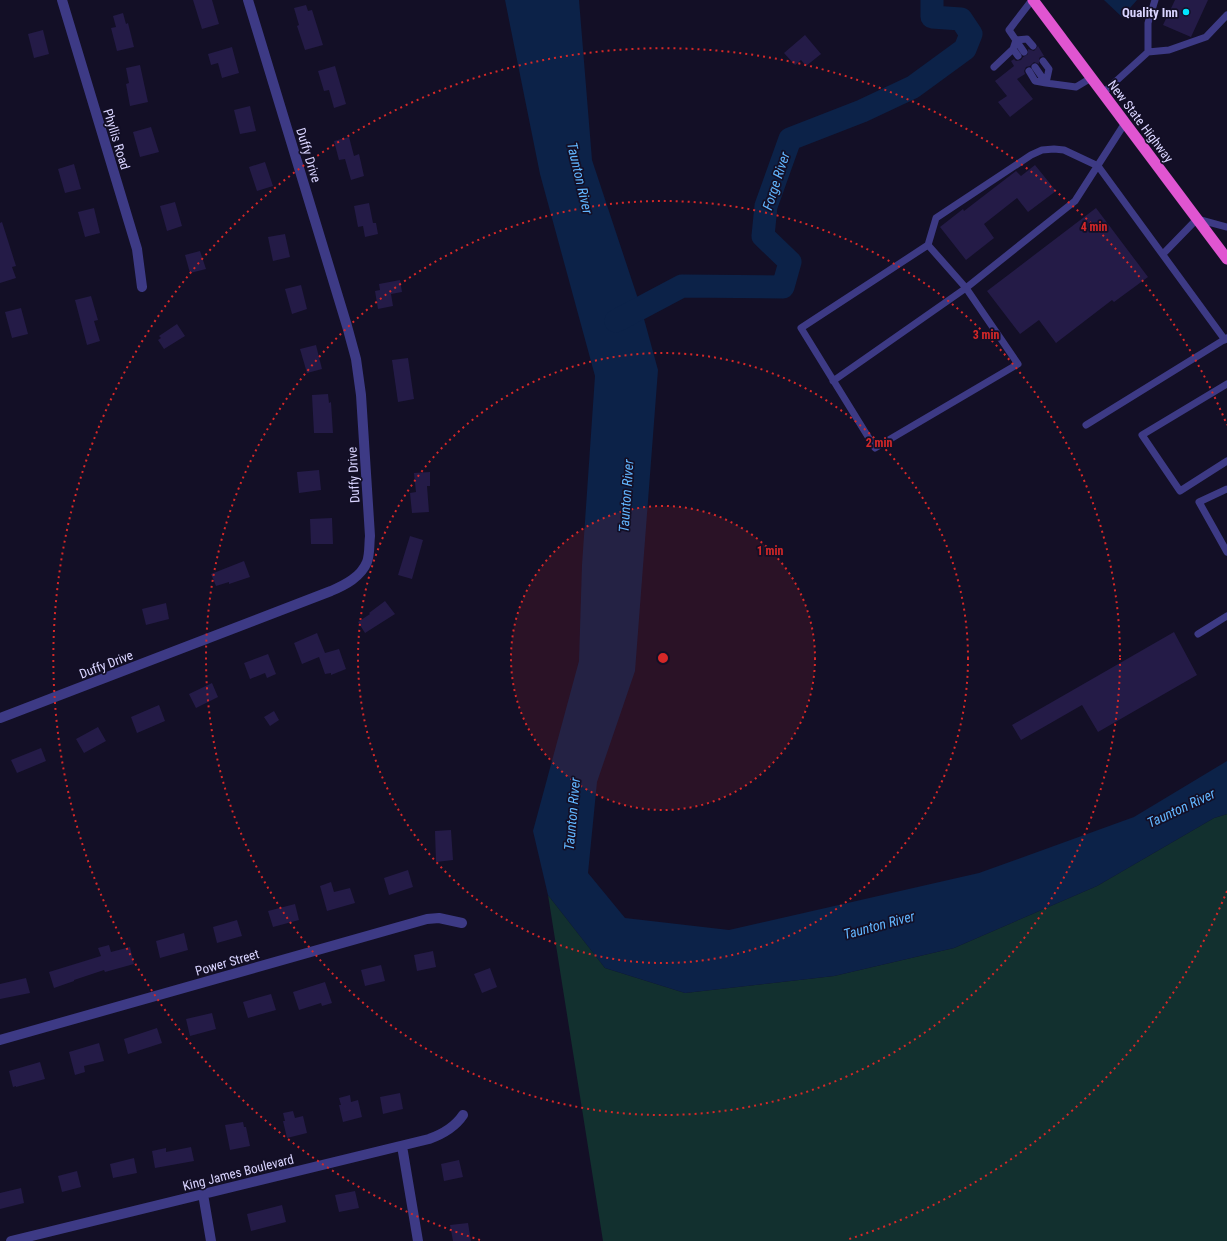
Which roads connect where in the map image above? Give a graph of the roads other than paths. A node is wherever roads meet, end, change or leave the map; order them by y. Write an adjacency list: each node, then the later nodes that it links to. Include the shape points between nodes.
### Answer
1 (62, 0): 24 (street, Phyllis Road, via 137,249)
2 (248, 0): 35 (street, Duffy Drive, via 356,359 361,395 370,536 367,562 351,580 331,591)
3 (1033, 0): 6 (lane, via 1009,30); 14 (highway, New State Highway)
4 (1155, 0): 9 (lane, via 1148,23)
5 (1227, 15): 9 (lane, via 1206,37 1169,50)
6 (1016, 40): 7 (lane, via 1027,39); 8 (lane); 8 (lane, via 1021,54)
7 (1033, 46)
8 (1013, 49): 11 (lane)
9 (1148, 52): 16 (lane)
10 (1043, 61): 15 (lane, via 1049,69)
11 (994, 67)
12 (1035, 67): 15 (lane)
13 (1029, 71): 15 (lane, via 1035,81)
14 (1091, 78): 15 (lane, via 1076,87); 16 (highway, New State Highway)
15 (1046, 83)
16 (1102, 93): 17 (highway, New State Highway)
17 (1125, 123): 18 (lane); 19 (highway, New State Highway)
18 (1098, 166): 21 (lane, via 1078,156 1054,149 1042,150 1031,155 936,218); 22 (lane); 25 (lane, via 1074,201)
19 (1197, 218): 20 (lane); 22 (lane); 23 (highway, New State Highway)
20 (1227, 227)
21 (928, 245): 25 (lane); 27 (lane, via 801,328)
22 (1163, 254): 26 (lane)
23 (1227, 259)
24 (142, 287)
25 (966, 288): 27 (lane); 27 (lane, via 1018,364 875,448)
26 (1226, 339): 29 (lane)
27 (832, 381)
28 (1227, 384): 30 (lane, via 1142,435 1180,491)
29 (1086, 425)
30 (1227, 461)
31 (1227, 489): 32 (lane, via 1199,502)
32 (1227, 552)
33 (1227, 616): 34 (lane)
34 (1198, 634)
35 (0, 718)
36 (462, 923): 37 (street, Power Street, via 439,918 427,919)
37 (0, 1040)
38 (463, 1115): 39 (street, King James Boulevard, via 439,1136)
39 (402, 1146): 40 (street, King James Boulevard); 43 (street)
40 (203, 1194): 41 (street, King James Boulevard); 42 (street)
41 (11, 1241)
42 (211, 1241)
43 (418, 1241)

